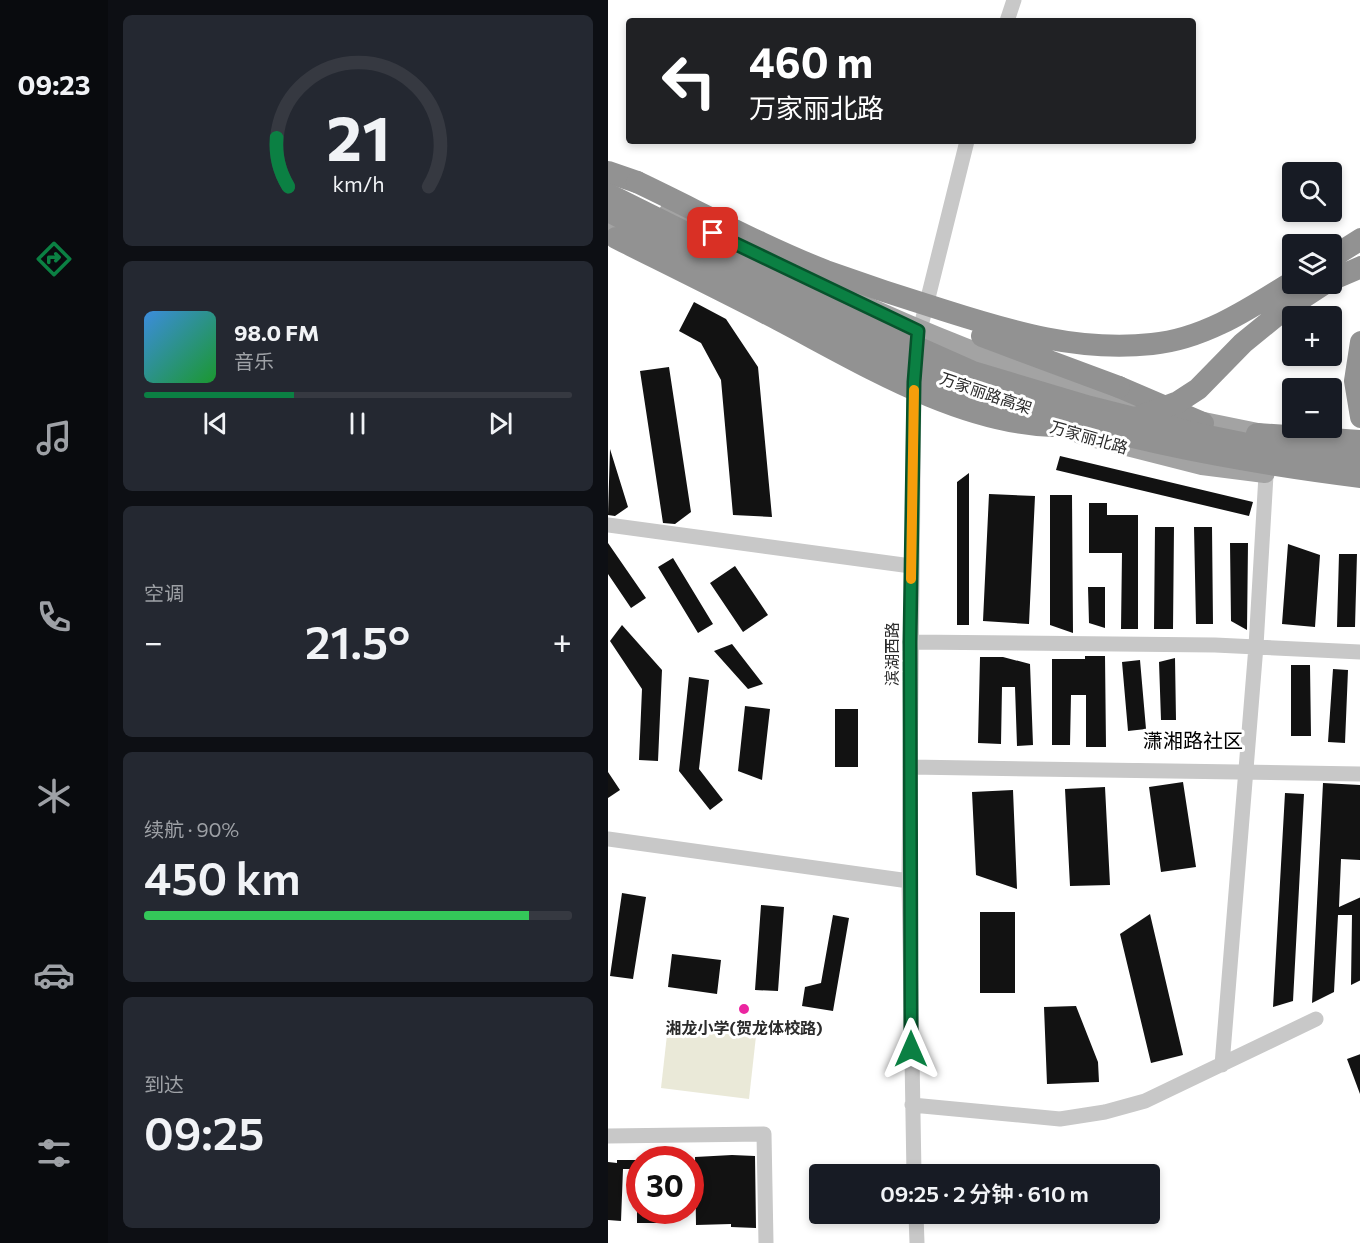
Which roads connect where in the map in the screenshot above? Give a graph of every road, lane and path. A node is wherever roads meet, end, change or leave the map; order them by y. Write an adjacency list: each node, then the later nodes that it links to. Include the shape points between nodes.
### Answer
1 (1014, 0): 2 (street)
2 (1008, 18)
3 (966, 144): 17 (street, 滨湖西路)
4 (608, 172): 13 (highway, bridge)
5 (608, 182): 17 (main road)
6 (608, 194): 21 (highway, 万家丽路高架, bridge, via 973,372 1090,407)
7 (608, 211): 26 (highway, 万家丽路高架, bridge, via 896,358 962,386 1057,417 1223,458)
8 (608, 224): 19 (main road, 万家丽北路)
9 (608, 232): 16 (highway, bridge, via 882,375 970,411 1040,426 1111,426 1178,402 1198,389 1243,343)
10 (1361, 239): 11 (highway)
11 (1342, 251)
12 (1361, 267): 14 (highway)
13 (824, 270): 15 (highway, bridge, via 987,324 1058,343 1104,346 1153,344 1187,337 1222,324); 21 (highway, bridge, via 894,303 1118,387)
14 (1342, 275)
15 (1282, 288)
16 (1309, 294)
17 (918, 331): 19 (street, 滨湖西路); 21 (main road, via 1099,397)
18 (1361, 342): 20 (highway, via 1355,381)
19 (914, 382): 27 (main road, 万家丽北路, via 1113,444 1191,463); 29 (street, 滨湖西路)
20 (1361, 417)
21 (1198, 428): 22 (highway, bridge); 23 (main road); 24 (highway, 万家丽路高架, bridge, via 1262,447)
22 (1361, 441)
23 (1361, 450)
24 (1361, 461)
25 (1265, 475): 31 (street)
26 (1361, 477)
27 (1361, 485)
28 (608, 525): 29 (street)
29 (911, 566): 30 (street, 滨湖西路)
30 (910, 642): 31 (street); 33 (street, 滨湖西路)
31 (1256, 646): 32 (street); 34 (street)
32 (1361, 652)
33 (910, 767): 34 (street); 37 (street, 滨湖西路)
34 (1245, 770): 35 (street); 39 (street)
35 (1361, 774)
36 (608, 839): 37 (street)
37 (910, 881): 40 (street, 滨湖西路)
38 (1316, 1019): 39 (street)
39 (1222, 1065): 40 (street, via 1145,1101 1060,1119)
40 (912, 1105): 42 (street, 滨湖西路)
41 (608, 1136): 44 (street, via 764,1134)
42 (914, 1164)
43 (916, 1224): 45 (street)
44 (766, 1243)
45 (917, 1243)

